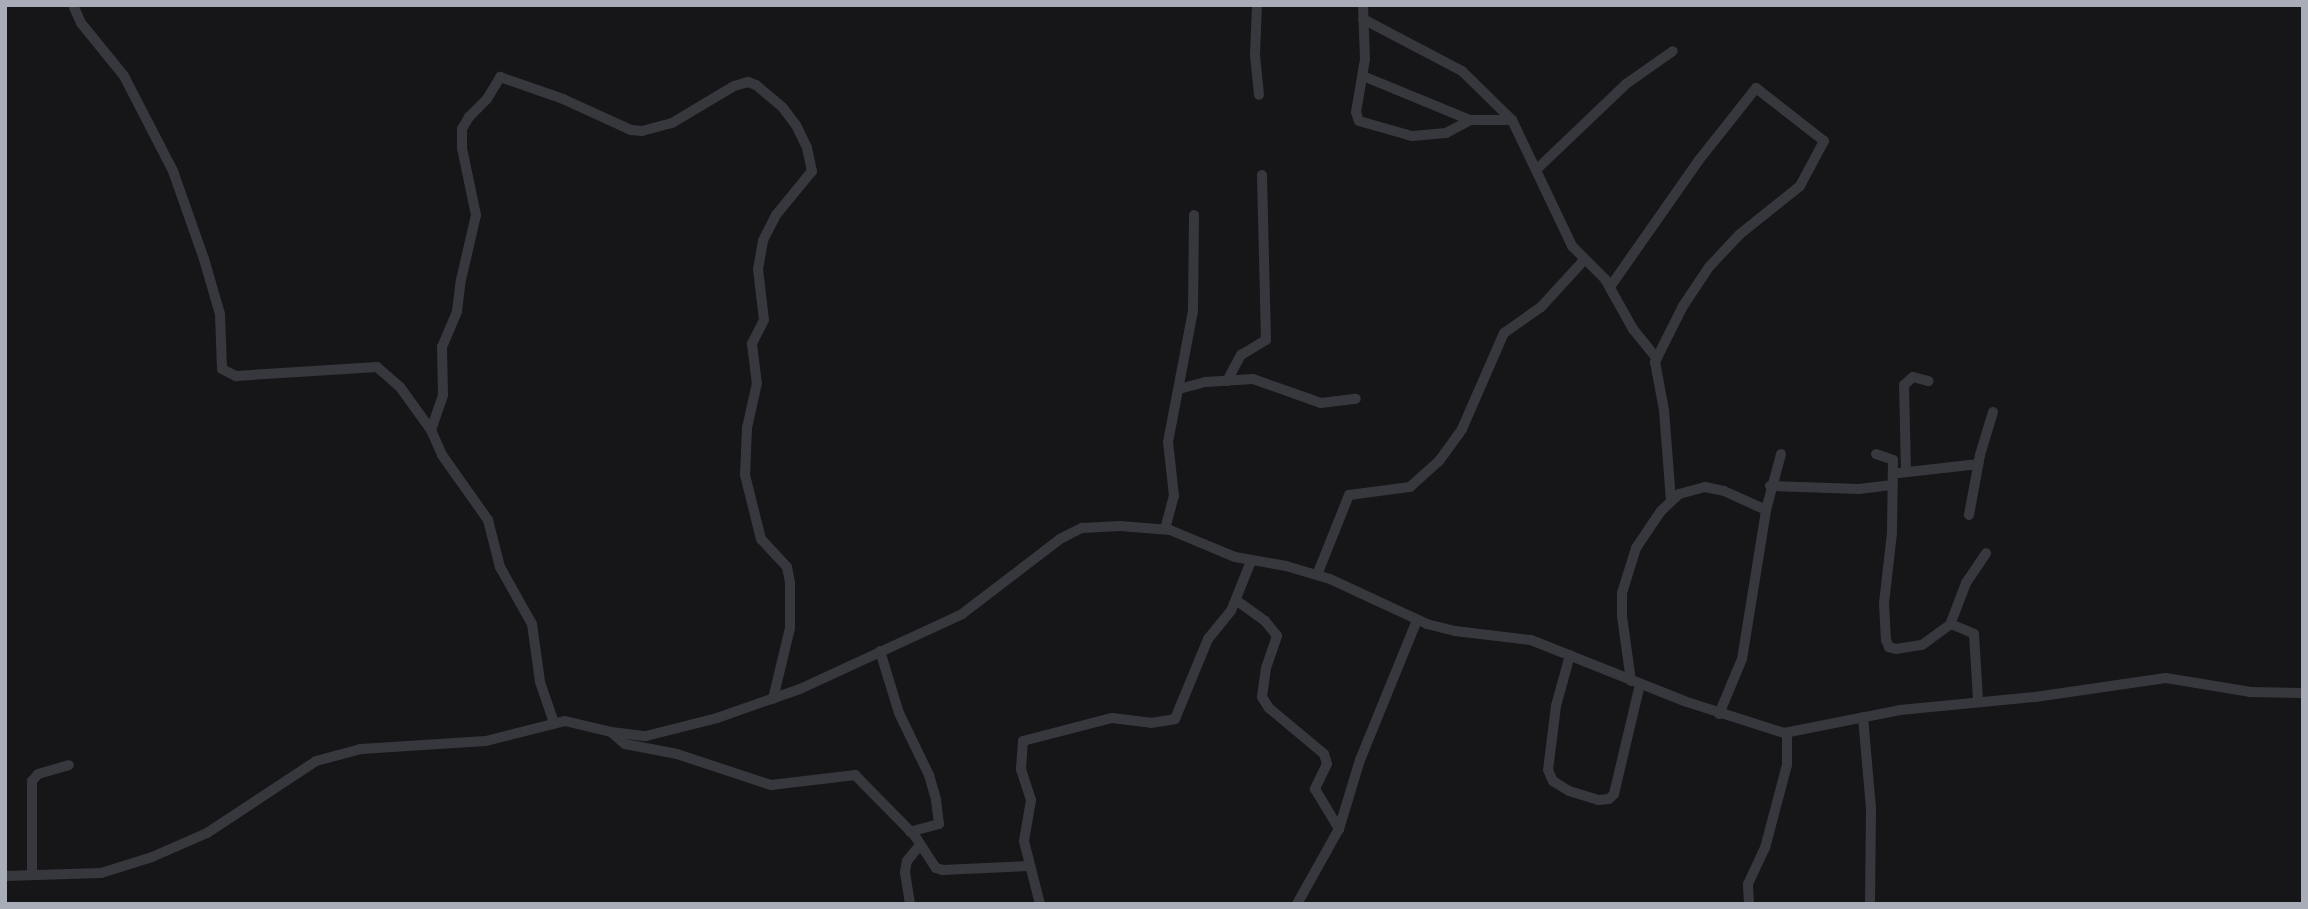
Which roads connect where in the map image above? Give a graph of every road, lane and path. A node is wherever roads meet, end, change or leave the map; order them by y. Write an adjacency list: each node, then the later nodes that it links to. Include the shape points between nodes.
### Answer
1 (72, 5): 21 (street, via 124,76 173,172 220,314 223,370 236,376 378,367 400,387)
2 (1257, 5): 7 (street)
3 (1363, 5): 4 (street)
4 (1363, 19): 6 (street); 9 (street, via 1462,71)
5 (1673, 51): 10 (street, via 1626,84)
6 (1363, 76): 8 (street); 8 (street, via 1356,118 1365,124 1430,136)
7 (1259, 96)
8 (1470, 120): 9 (street)
9 (1512, 120): 10 (street)
10 (1537, 169): 13 (street, via 1568,239)
11 (1262, 176): 16 (street, via 1266,340 1241,355)
12 (1194, 215): 18 (street, via 1193,311)
13 (1585, 259): 14 (street); 34 (street, via 1541,307 1506,331 1462,429 1439,461 1410,488 1349,495)
14 (1610, 286): 15 (street, via 1633,329); 15 (street, via 1756,88 1824,141 1800,186 1740,234 1709,267)
15 (1657, 359): 28 (street)
16 (1227, 381): 18 (street); 19 (street, via 1263,381 1323,403)
17 (1928, 381): 25 (street, via 1913,377 1904,386)
18 (1179, 389): 31 (street, via 1168,448 1174,501)
19 (1356, 399)
20 (1993, 412): 24 (street)
21 (431, 430): 42 (street, via 443,395 442,347 457,311 476,218 462,129 500,77 636,131 672,123 734,86 756,85 796,125 812,170 776,215 763,241 758,269 764,320 752,344 757,383 747,428 745,475 761,540 787,567 790,583 790,628); 46 (street, via 442,455 485,514 500,567 530,620 540,682)
22 (1781, 454): 27 (street)
23 (1876, 454): 26 (street, via 1892,458)
24 (1978, 464): 25 (street); 30 (street)
25 (1906, 472): 26 (street)
26 (1893, 479): 27 (street, via 1859,489); 37 (street, via 1884,603 1887,644 1896,649 1922,645)
27 (1770, 486): 29 (street)
28 (1671, 501): 29 (street, via 1690,490 1710,487); 40 (street, via 1636,548 1626,576 1621,608)
29 (1766, 510): 44 (street, via 1742,659)
30 (1969, 514)
31 (1165, 529): 33 (street); 38 (street, via 1120,526 1074,531 962,614)
32 (1986, 553): 37 (street, via 1965,586)
33 (1251, 561): 34 (street); 35 (street)
34 (1317, 575): 36 (street)
35 (1236, 600): 50 (street, via 1277,636 1262,697 1324,754 1326,764 1315,792); 53 (street, via 1208,639 1175,719 1151,723 1112,718 1023,741 1021,769 1031,798 1024,835)
36 (1417, 620): 39 (street, via 1455,631 1531,640); 50 (street, via 1360,761)
37 (1951, 624): 43 (street, via 1974,634)
38 (880, 651): 42 (street); 51 (street, via 899,713 936,800 939,824)
39 (1570, 655): 40 (street); 40 (street, via 1556,706 1548,770 1553,781 1569,791 1605,800 1614,794)
40 (1636, 683): 44 (street)
41 (2303, 693): 43 (street, via 2251,692 2171,678)
42 (773, 699): 47 (street, via 662,733)
43 (1978, 701): 45 (street)
44 (1719, 714): 48 (street)
45 (1863, 717): 48 (street); 60 (street, via 1871,808)
46 (554, 723): 47 (street, via 574,722); 54 (street, via 486,741 378,746 321,759 194,840 101,873)
47 (611, 732): 51 (street, via 625,744 677,754 771,785 855,775)
48 (1787, 733): 59 (street, via 1787,765 1765,848 1748,884)
49 (69, 765): 54 (street, via 32,780)
50 (1339, 829): 58 (street)
51 (911, 832): 52 (street)
52 (920, 845): 53 (street, via 930,864 943,870); 56 (street, via 907,861 905,872)
53 (1029, 866): 57 (street)
54 (32, 875): 55 (street)
55 (5, 876)
56 (910, 904)
57 (1040, 904)
58 (1297, 904)
59 (1749, 904)
60 (1870, 904)

